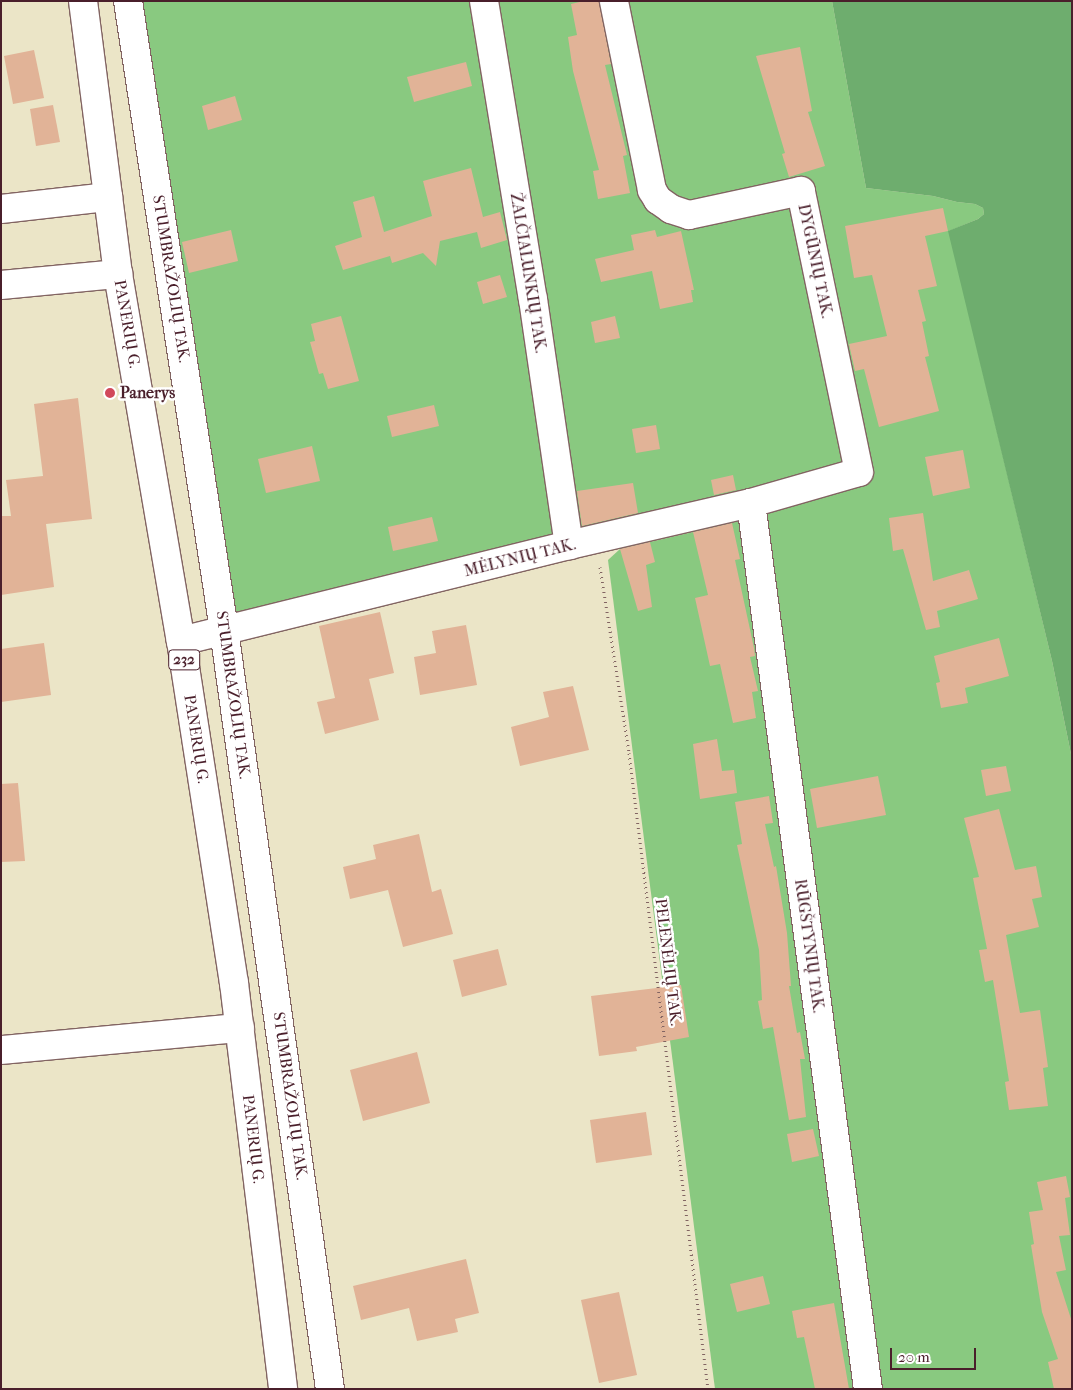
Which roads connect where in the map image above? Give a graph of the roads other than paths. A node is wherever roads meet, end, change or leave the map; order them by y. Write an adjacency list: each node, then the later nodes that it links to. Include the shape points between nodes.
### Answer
1 (83, 1): 5 (street, PANERIŲ G. / 232)
2 (128, 1): 12 (street, STUMBRAŽOLIŲ TAK.)
3 (484, 1): 11 (street, ŽALČIALUNKIŲ TAK., via 533,298)
4 (614, 1): 9 (street, DYGŪNIŲ TAK., via 652,190 658,200 689,215 801,191)
5 (108, 196): 6 (street); 7 (street, PANERIŲ G. / 232)
6 (1, 209)
7 (118, 274): 8 (street); 13 (street, PANERIŲ G. / 232)
8 (1, 285)
9 (858, 472): 10 (street, MĖLYNIŲ TAK.)
10 (751, 504): 11 (street, MĖLYNIŲ TAK.); 18 (street, RŪGŠTYNIŲ TAK.)
11 (569, 545): 12 (street, MĖLYNIŲ TAK.)
12 (224, 630): 13 (street, MĖLYNIŲ TAK.); 17 (street, STUMBRAŽOLIŲ TAK.)
13 (181, 641): 14 (street, PANERIŲ G. / 232)
14 (240, 1028): 15 (street); 16 (street, PANERIŲ G. / 232)
15 (1, 1050)
16 (283, 1389)
17 (330, 1389)
18 (868, 1389)

